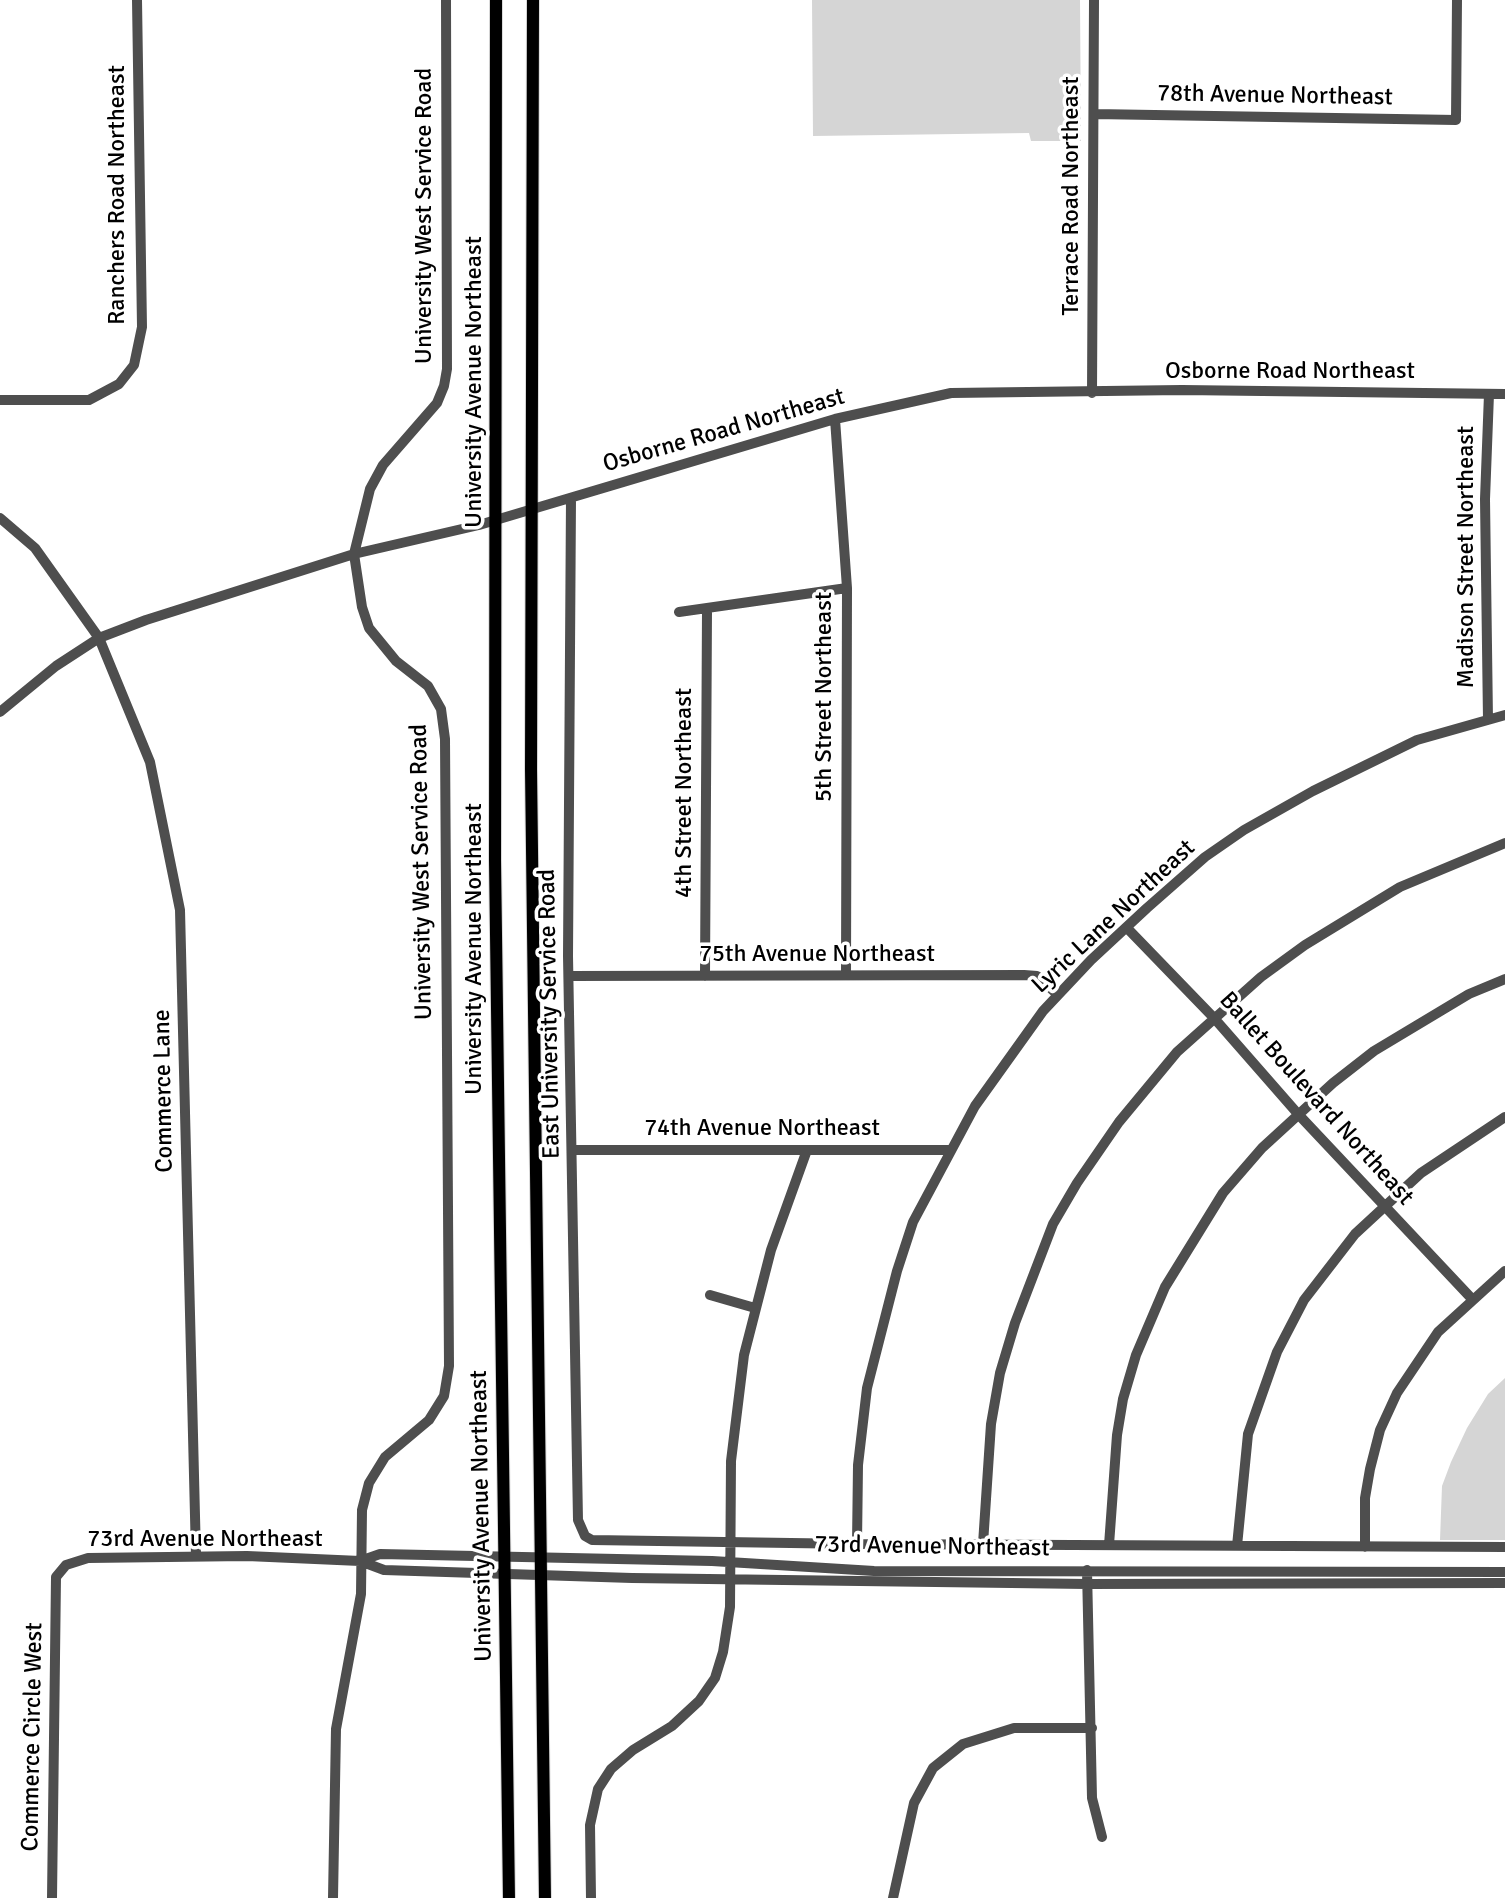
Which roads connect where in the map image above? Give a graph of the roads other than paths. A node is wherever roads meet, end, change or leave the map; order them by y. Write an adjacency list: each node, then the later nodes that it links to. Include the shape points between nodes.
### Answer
1 (137, 0): 11 (street, Ranchers Road Northeast, via 142,327 134,365 119,384 89,400)
2 (446, 0): 17 (street, University West Service Road, via 447,369 436,403 383,465 370,488)
3 (496, 0): 16 (main road, University Avenue Northeast)
4 (533, 0): 14 (main road)
5 (1094, 0): 7 (street, Terrace Road Northeast)
6 (1457, 0): 7 (street, 78th Avenue Northeast, via 1456,120)
7 (1094, 114): 8 (street, Terrace Road Northeast)
8 (1092, 393): 9 (street, Osborne Road Northeast); 12 (street, Osborne Road Northeast, via 951,393)
9 (1489, 394): 10 (street, Osborne Road Northeast); 24 (street, Madison Street Northeast, via 1485,499)
10 (1505, 394)
11 (0, 400)
12 (835, 419): 13 (street, Osborne Road Northeast); 18 (street, 5th Street Northeast)
13 (571, 498): 14 (street, Osborne Road Northeast); 27 (street, East University Service Road)
14 (533, 509): 16 (street, Osborne Road Northeast); 53 (main road)
15 (0, 518): 21 (street, Commerce Lane, via 35,548)
16 (496, 519): 17 (street, Osborne Road Northeast); 52 (main road, University Avenue Northeast, via 495,860)
17 (354, 555): 21 (street, Osborne Road Northeast); 54 (street, University West Service Road, via 369,628 396,661 428,686 441,709 445,739 449,1366 444,1396 429,1420 385,1457 369,1483 362,1510)
18 (847, 588): 19 (street); 28 (street, 5th Street Northeast)
19 (707, 610): 20 (street); 29 (street, 4th Street Northeast)
20 (679, 612)
21 (99, 638): 22 (street, Osborne Road Northeast); 51 (street, Commerce Lane, via 150,762 180,910)
22 (0, 712)
23 (1505, 716): 24 (street, Lyric Lane Northeast)
24 (1488, 720): 26 (street, Lyric Lane Northeast, via 1417,740 1244,830 1205,858)
25 (1505, 843): 32 (street, via 1401,887 1354,914 1261,977)
26 (1127, 928): 31 (street, Lyric Lane Northeast); 32 (street, Ballet Boulevard Northeast)
27 (570, 975): 29 (street, 75th Avenue Northeast); 35 (street, East University Service Road)
28 (846, 975): 29 (street, 75th Avenue Northeast); 31 (street, 75th Avenue Northeast, via 1037,976)
29 (705, 976)
30 (1505, 979): 33 (street, via 1469,994 1374,1051)
31 (1057, 994): 37 (street, Lyric Lane Northeast, via 997,1074)
32 (1214, 1018): 33 (street, Ballet Boulevard Northeast); 46 (street, via 1145,1087 1053,1224 1000,1373 986,1471)
33 (1298, 1114): 38 (street, Ballet Boulevard Northeast); 47 (street, via 1223,1193 1147,1325 1123,1399 1112,1472)
34 (1505, 1117): 38 (street, via 1421,1173)
35 (573, 1150): 36 (street, 74th Avenue Northeast); 43 (street, East University Service Road)
36 (807, 1150): 37 (street, 74th Avenue Northeast); 42 (street)
37 (950, 1150): 45 (street, Lyric Lane Northeast, via 913,1222 867,1388 858,1465)
38 (1385, 1207): 41 (street, Ballet Boulevard Northeast); 48 (street, via 1328,1265 1277,1352 1248,1434)
39 (1505, 1271): 41 (street)
40 (710, 1295): 42 (street)
41 (1473, 1300): 49 (street, via 1438,1332 1415,1363 1380,1430 1365,1498)
42 (755, 1308): 44 (street, via 735,1410)
43 (580, 1530): 44 (street, 73rd Avenue Northeast, via 592,1540)
44 (729, 1541): 45 (street, 73rd Avenue Northeast); 55 (street)
45 (857, 1544): 46 (street, 73rd Avenue Northeast)
46 (983, 1544): 47 (street, 73rd Avenue Northeast)
47 (1109, 1545): 48 (street, 73rd Avenue Northeast)
48 (1237, 1546): 49 (street, 73rd Avenue Northeast)
49 (1365, 1546): 50 (street, 73rd Avenue Northeast)
50 (1505, 1547)
51 (196, 1556): 54 (street, 73rd Avenue Northeast); 60 (street, 73rd Avenue Northeast, via 88,1558 65,1565)
52 (506, 1558): 53 (street, 73rd Avenue Northeast); 54 (street, 73rd Avenue Northeast, via 380,1554); 58 (main road, University Avenue Northeast)
53 (539, 1559): 55 (street, 73rd Avenue Northeast); 59 (main road)
54 (360, 1561): 58 (street, 73rd Avenue Northeast, via 384,1570); 67 (street, University West Service Road, via 361,1594 336,1729)
55 (729, 1562): 56 (street, 73rd Avenue Northeast, via 874,1571); 61 (street)
56 (1087, 1570): 57 (street, 73rd Avenue Northeast); 63 (street)
57 (1505, 1572)
58 (505, 1573): 59 (street, 73rd Avenue Northeast); 68 (main road, University Avenue Northeast)
59 (540, 1575): 61 (street, 73rd Avenue Northeast); 69 (main road)
60 (56, 1577): 66 (street, Commerce Circle West)
61 (728, 1579): 63 (street, 73rd Avenue Northeast); 70 (street, via 730,1607 715,1678 699,1701 611,1769 598,1789 590,1825)
62 (1505, 1583): 63 (street, 73rd Avenue Northeast)
63 (1087, 1584): 64 (street)
64 (1093, 1728): 65 (street, via 1092,1798); 71 (street, via 1014,1728 963,1744 933,1768 914,1803)
65 (1102, 1837)
66 (52, 1898)
67 (333, 1898)
68 (509, 1898)
69 (545, 1898)
70 (591, 1898)
71 (893, 1898)

